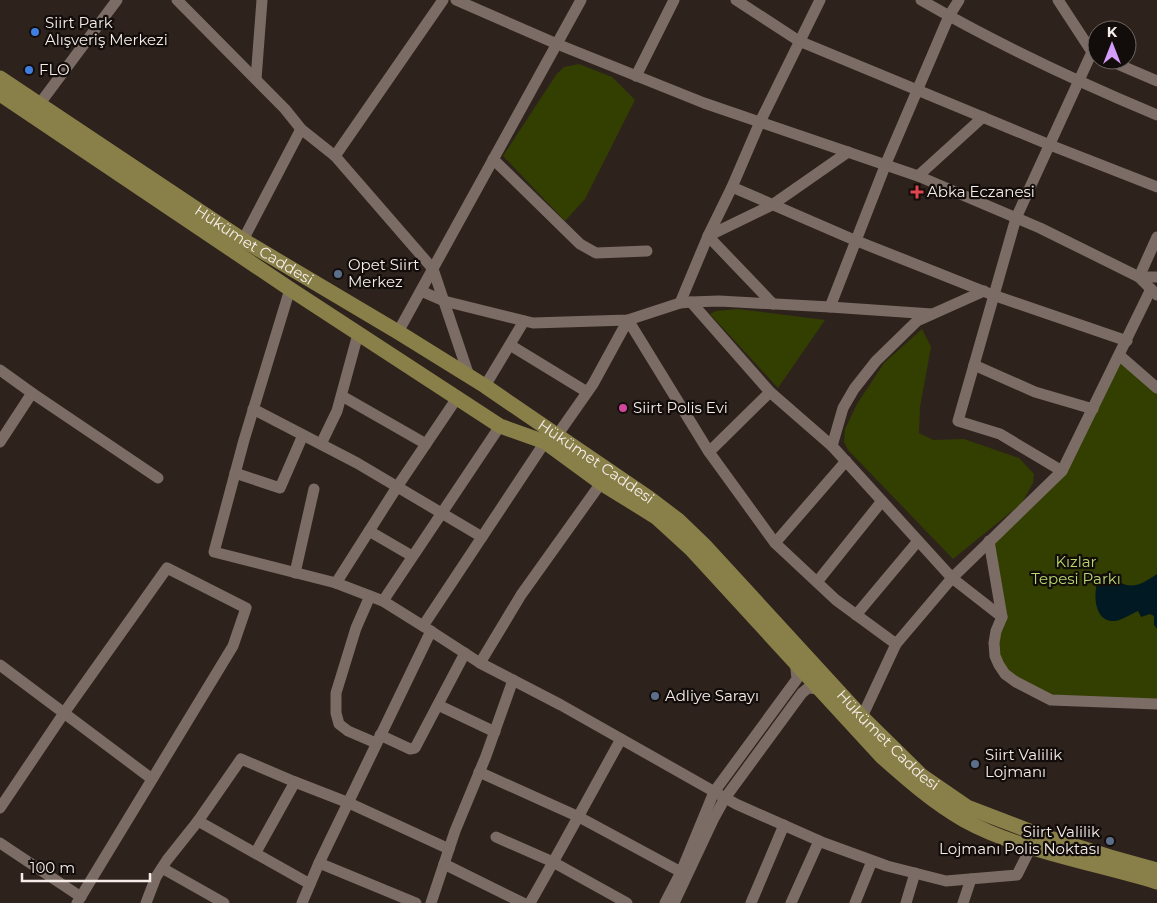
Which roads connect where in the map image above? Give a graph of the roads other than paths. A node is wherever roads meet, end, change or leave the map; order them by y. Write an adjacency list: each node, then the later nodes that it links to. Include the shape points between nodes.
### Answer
1 (117, 0): 26 (street)
2 (177, 0): 21 (street)
3 (262, 0): 21 (street)
4 (443, 0): 33 (street)
5 (456, 0): 16 (street)
6 (582, 0): 16 (street)
7 (674, 0): 19 (street)
8 (736, 0): 14 (street)
9 (820, 0): 14 (street)
10 (921, 0): 13 (street)
11 (959, 0): 13 (street)
12 (1058, 0): 15 (street)
13 (949, 16): 22 (street); 24 (street)
14 (799, 41): 24 (street); 29 (street)
15 (1087, 42)
16 (557, 44): 19 (street); 34 (street)
17 (1087, 68): 22 (street)
18 (1130, 70): 23 (street)
19 (636, 76): 29 (street)
20 (0, 78): 26 (main road, Hükümet Caddesi)
21 (256, 79): 30 (street)
22 (1079, 82): 27 (street); 31 (street)
23 (1157, 82)
24 (918, 89): 28 (street); 35 (street)
25 (0, 94): 26 (main road)
26 (35, 110): 43 (main road, Hükümet Caddesi); 49 (main road)
27 (1157, 115)
28 (983, 117): 31 (street); 36 (street)
29 (760, 122): 32 (street); 37 (street)
30 (301, 128): 33 (street); 43 (street)
31 (1050, 145): 38 (street); 40 (street)
32 (848, 152): 35 (street); 39 (street)
33 (335, 156): 46 (street)
34 (493, 159): 45 (street, via 580,244 596,253); 46 (street)
35 (885, 165): 36 (street); 44 (street)
36 (918, 176): 40 (street)
37 (732, 187): 39 (street); 41 (street)
38 (1157, 188)
39 (772, 205): 41 (street); 44 (street)
40 (1016, 218): 47 (street); 52 (street)
41 (708, 236): 54 (street); 55 (street)
42 (1157, 237): 47 (street)
43 (243, 240): 60 (main road, Hükümet Caddesi)
44 (856, 240): 52 (street); 56 (street)
45 (647, 251)
46 (433, 269): 50 (street); 53 (street)
47 (1139, 276): 48 (street); 51 (street)
48 (1157, 277)
49 (290, 289): 61 (main road); 75 (street)
50 (421, 291): 53 (street); 60 (street)
51 (1154, 292): 62 (street)
52 (989, 293): 57 (street); 62 (street); 65 (street)
53 (444, 301): 59 (street); 67 (street)
54 (686, 302): 55 (street); 58 (street); 71 (street)
55 (773, 304): 56 (street)
56 (830, 307): 57 (street)
57 (932, 314): 83 (street, via 917,321 876,361 854,389 843,408)
58 (628, 320): 59 (street); 70 (street); 84 (street)
59 (524, 321): 63 (street)
60 (398, 332): 67 (main road, Hükümet Caddesi)
61 (358, 334): 73 (street); 74 (main road)
62 (1126, 341): 64 (street)
63 (510, 345): 68 (street); 70 (street)
64 (1120, 355): 69 (street); 76 (street)
65 (974, 365): 76 (street, via 1035,392); 86 (street, via 958,421 1000,434)
66 (0, 370): 72 (street)
67 (468, 376): 68 (main road, Hükümet Caddesi)
68 (485, 386): 79 (main road, Hükümet Caddesi)
69 (1157, 388)
70 (587, 392): 79 (street)
71 (770, 392): 83 (street); 84 (street)
72 (32, 393): 80 (street); 88 (street)
73 (342, 396): 81 (street); 82 (street)
74 (457, 398): 77 (main road); 82 (street)
75 (253, 409): 78 (street); 87 (street)
76 (1093, 409): 86 (street)
77 (500, 426): 79 (main road); 93 (street)
78 (303, 434): 81 (street); 87 (street, via 280,488)
79 (551, 438): 89 (main road); 95 (street); 119 (main road, Hükümet Caddesi, via 678,520 706,546)
80 (0, 442)
81 (321, 444): 90 (street)
82 (426, 444): 90 (street)
83 (832, 446): 85 (street)
84 (709, 452): 98 (street)
85 (846, 461): 92 (street); 98 (street)
86 (1062, 472): 97 (street)
87 (235, 473): 100 (street, via 214,552)
88 (158, 478)
89 (601, 482): 111 (main road, via 656,517 691,549); 112 (street, via 521,595)
90 (398, 486): 93 (street); 94 (street)
91 (314, 489): 100 (street)
92 (882, 501): 96 (street); 102 (street)
93 (441, 512): 95 (street); 99 (street)
94 (369, 531): 99 (street); 103 (street)
95 (482, 537): 108 (street)
96 (918, 541): 101 (street); 106 (street)
97 (990, 541): 101 (street); 107 (street)
98 (775, 543): 102 (street)
99 (412, 556): 105 (street)
100 (296, 573): 103 (street)
101 (952, 578): 107 (street); 109 (street)
102 (817, 582): 106 (street)
103 (336, 583): 104 (street)
104 (370, 596): 105 (street); 121 (street, via 356,628 336,693 336,706 339,724 348,731)
105 (383, 601): 108 (street)
106 (856, 615): 109 (street)
107 (1002, 617): 116 (street, via 996,631 995,656 1005,674 1016,682 1051,700)
108 (427, 628): 110 (street); 121 (street)
109 (896, 644): 119 (street)
110 (465, 653): 112 (street); 117 (street)
111 (795, 660): 115 (main road); 126 (street, via 797,679)
112 (480, 662): 114 (street)
113 (0, 665): 118 (street)
114 (513, 680): 120 (street); 122 (street)
115 (819, 690): 127 (street, via 808,688 802,693); 136 (main road, via 882,757 932,798 965,820)
116 (1157, 704)
117 (438, 705): 120 (street); 121 (street, via 415,748)
118 (64, 713): 124 (street); 124 (street, via 167,568 246,608 233,646); 129 (street)
119 (862, 717): 144 (main road, Hükümet Caddesi, via 922,776 967,808 1040,835)
120 (495, 732): 123 (street)
121 (378, 739): 128 (street)
122 (621, 739): 126 (street); 130 (street)
123 (479, 772): 130 (street); 137 (street)
124 (152, 779): 150 (street)
125 (295, 782): 128 (street); 131 (street, via 241,759); 138 (street)
126 (714, 792): 127 (street); 145 (street)
127 (725, 798): 132 (street); 160 (street)
128 (349, 803): 137 (street); 140 (street)
129 (0, 808)
130 (579, 816): 141 (street); 145 (street)
131 (198, 821): 138 (street); 143 (street)
132 (784, 825): 134 (street); 161 (street)
133 (496, 837): 141 (street)
134 (819, 841): 139 (street); 162 (street)
135 (0, 843): 150 (street)
136 (1031, 847): 147 (street, via 1017,875); 148 (main road)
137 (449, 849): 142 (street)
138 (256, 852): 149 (street)
139 (872, 861): 146 (street); 163 (street)
140 (319, 862): 149 (street); 154 (street)
141 (554, 862): 157 (street); 158 (street)
142 (444, 864): 155 (street); 156 (street)
143 (162, 868): 151 (street); 152 (street)
144 (1157, 870)
145 (680, 872): 159 (street)
146 (915, 873): 147 (street, via 946,880); 164 (street)
147 (971, 878): 165 (street)
148 (1157, 882)
149 (310, 884): 153 (street)
150 (79, 900)
151 (146, 903)
152 (224, 903)
153 (302, 903)
154 (416, 903)
155 (431, 903)
156 (523, 903)
157 (530, 903)
158 (627, 903)
159 (665, 903)
160 (674, 903)
161 (751, 903)
162 (791, 903)
163 (855, 903)
164 (906, 903)
165 (963, 903)

